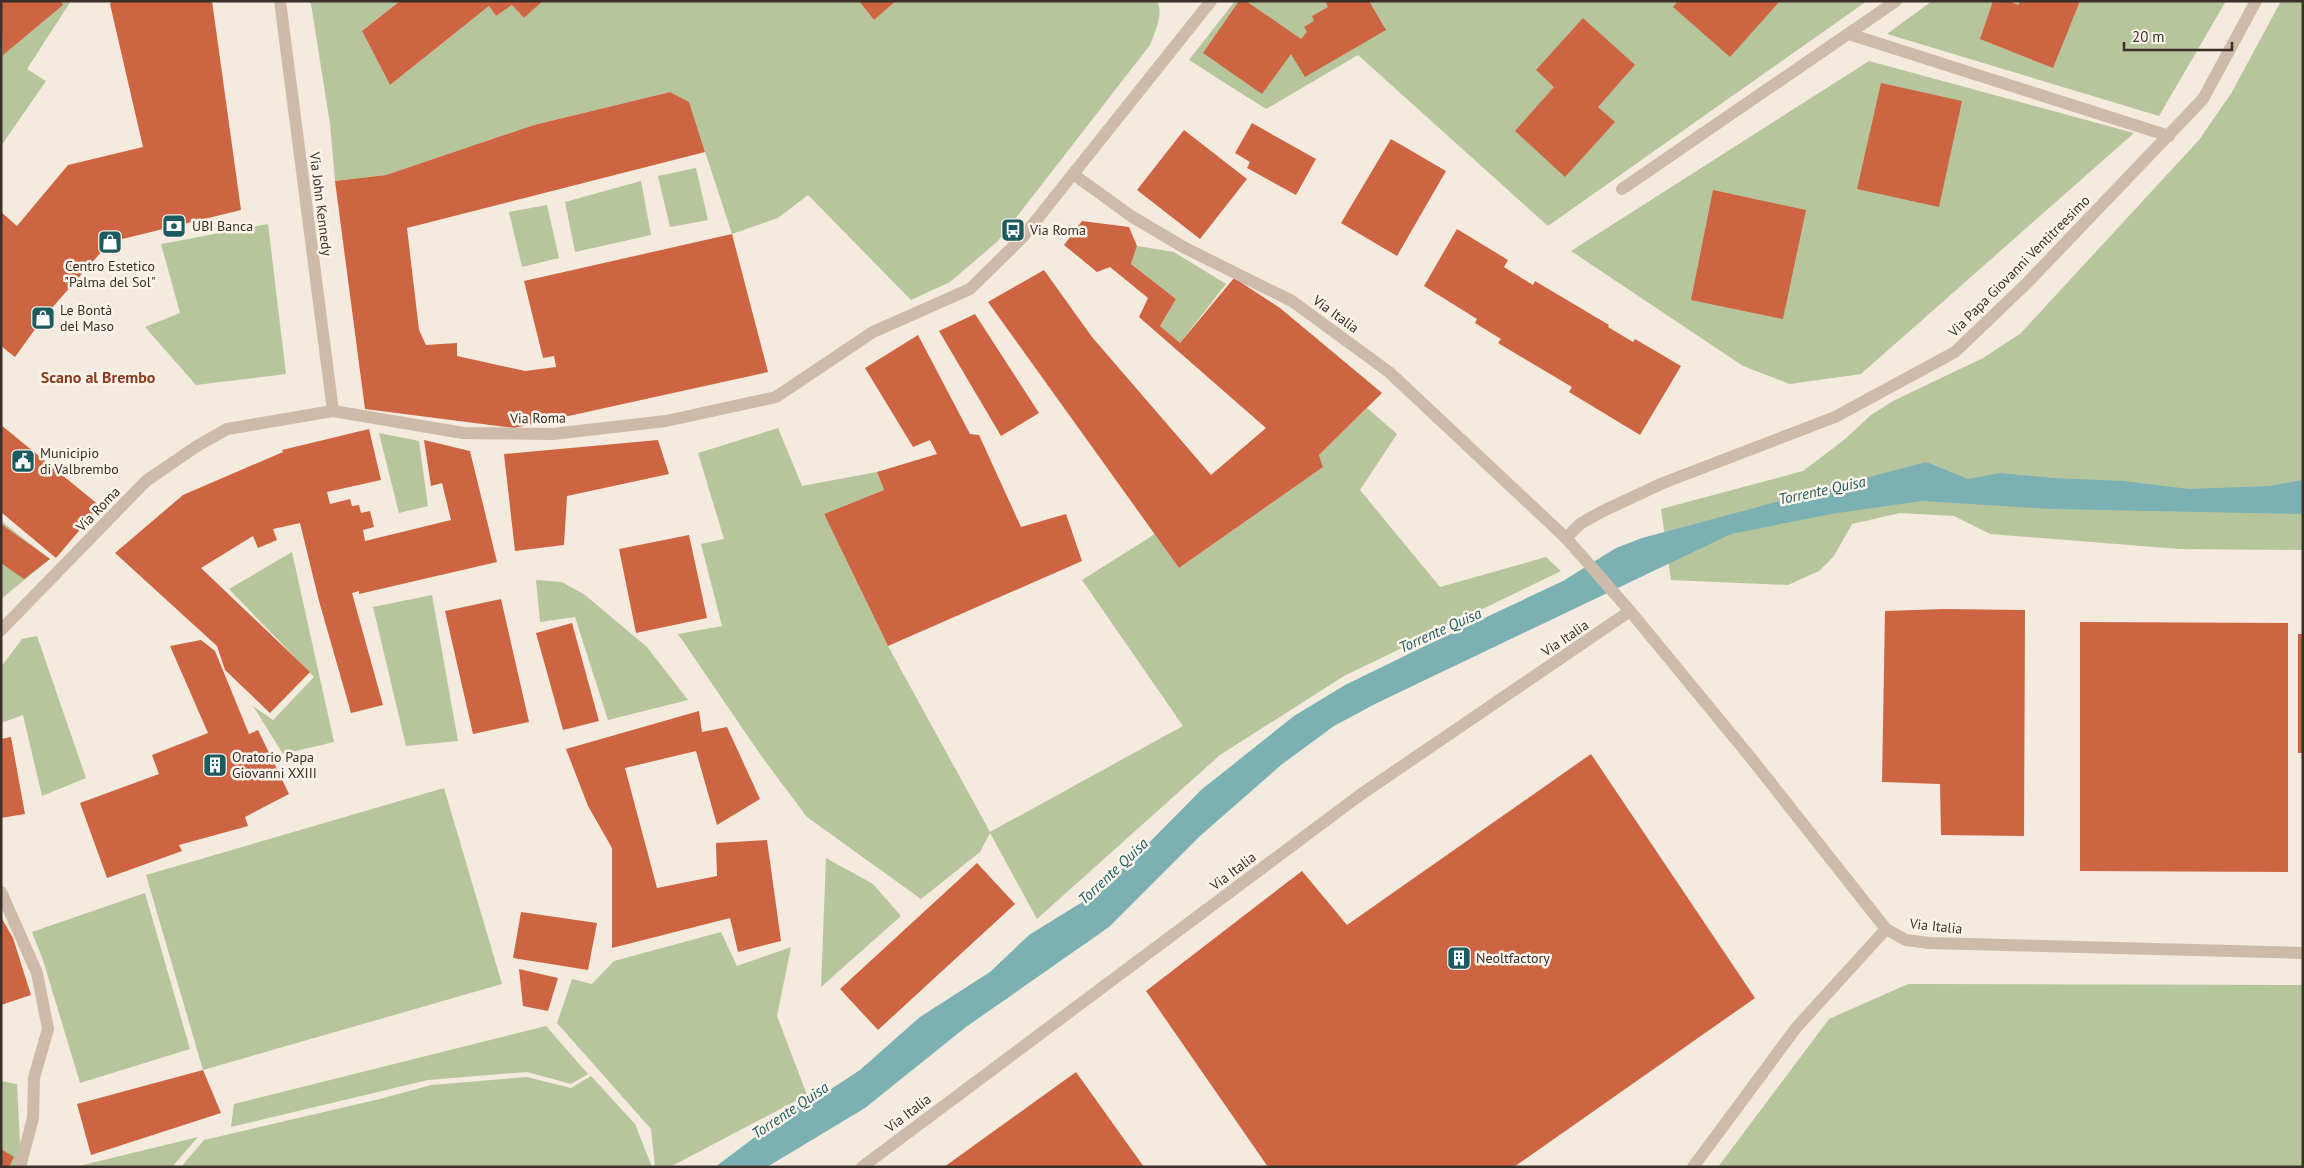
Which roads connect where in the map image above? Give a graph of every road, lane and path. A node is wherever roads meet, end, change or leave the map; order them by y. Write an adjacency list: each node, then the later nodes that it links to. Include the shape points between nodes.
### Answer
1 (280, 1): 9 (street, Via John Kennedy)
2 (1896, 1): 5 (street)
3 (2256, 1): 6 (street, Via Papa Giovanni Ventitreesimo, via 2203,99)
4 (1210, 2): 7 (street, Via Roma)
5 (1849, 34): 6 (street); 8 (street)
6 (2169, 136): 10 (street, Via Papa Giovanni Ventitreesimo, via 2028,283 1955,352 1835,417 1664,483 1601,512 1580,524)
7 (1073, 174): 9 (street, Via Roma, via 1022,238 970,289 873,332 776,398 666,421 553,434 463,433); 10 (street, Via Italia, via 1131,216 1177,243 1292,301 1389,372)
8 (1622, 189)
9 (333, 411): 12 (street, Via Roma, via 227,429 197,446 146,481)
10 (1566, 538): 11 (street, Via Italia)
11 (1630, 611): 14 (street, Via Italia); 17 (street, Via Italia, via 1360,795)
12 (1, 630)
13 (1, 892): 16 (street, via 37,973 48,1029 34,1078 33,1118)
14 (1886, 928): 15 (street, Via Italia, via 1906,940 1929,943); 18 (street, via 1796,1028)
15 (2303, 953)
16 (20, 1167)
17 (862, 1167)
18 (1693, 1167)

